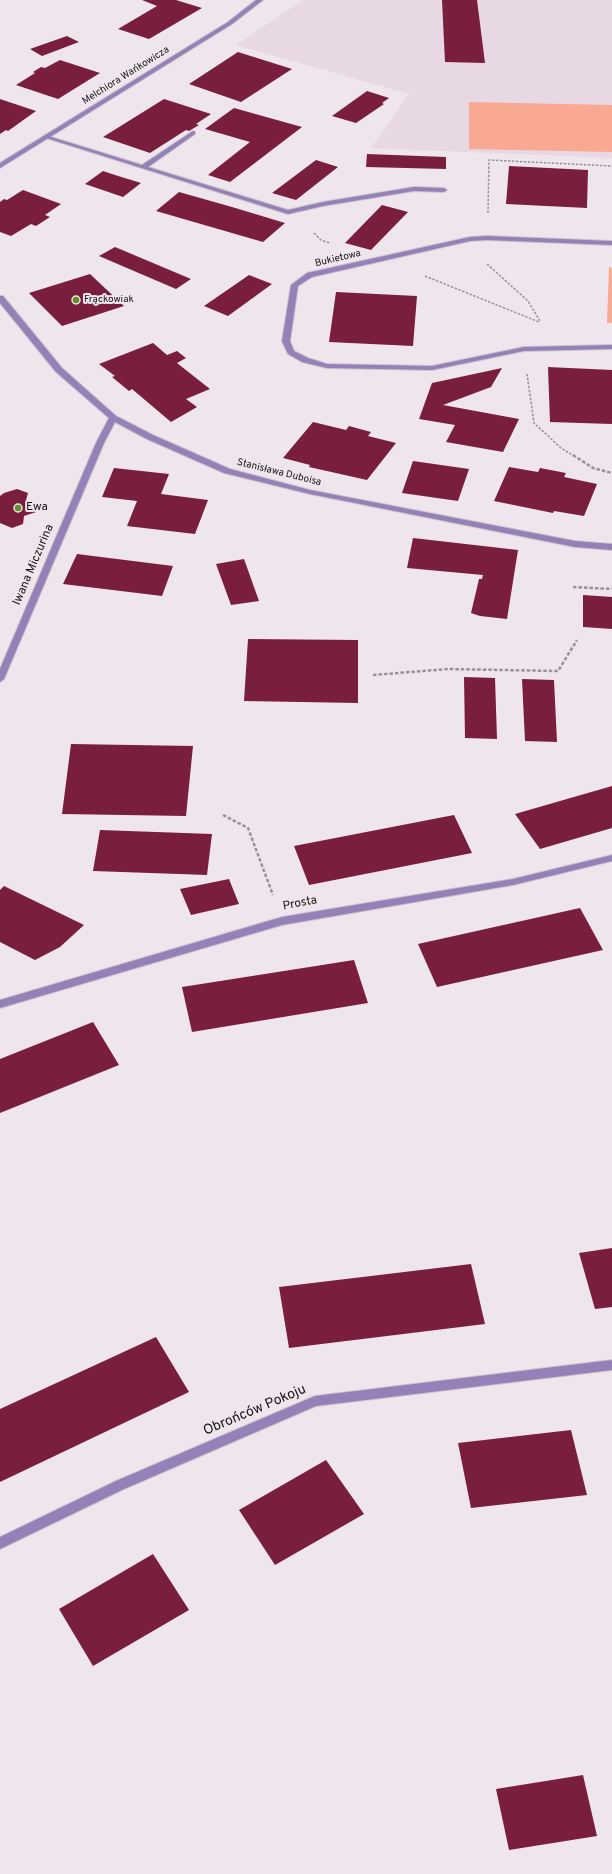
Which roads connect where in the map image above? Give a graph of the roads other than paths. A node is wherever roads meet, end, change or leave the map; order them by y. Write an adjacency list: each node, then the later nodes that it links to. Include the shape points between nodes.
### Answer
1 (260, 0): 3 (street, Melchiora Wańkowicza, via 230,23)
2 (193, 134): 5 (street)
3 (46, 137): 4 (street, Melchiora Wańkowicza); 5 (street)
4 (0, 166)
5 (144, 167): 6 (street, via 288,212 414,189)
6 (444, 190)
7 (612, 242): 9 (street, Bukietowa, via 470,239 310,275 295,285 286,341 290,352 305,360 326,366 432,368 524,349)
8 (0, 298): 10 (street, Stanisława Duboisa, via 60,370)
9 (612, 348)
10 (113, 418): 11 (street, Stanisława Duboisa, via 227,471 310,492 575,544); 12 (street, Iwana Miczurina)
11 (612, 547)
12 (0, 679)
13 (612, 858): 14 (street, Prosta, via 513,882 282,921)
14 (0, 1004)
15 (612, 1365): 16 (street, Obrońców Pokoju, via 315,1401 120,1485)
16 (0, 1543)

